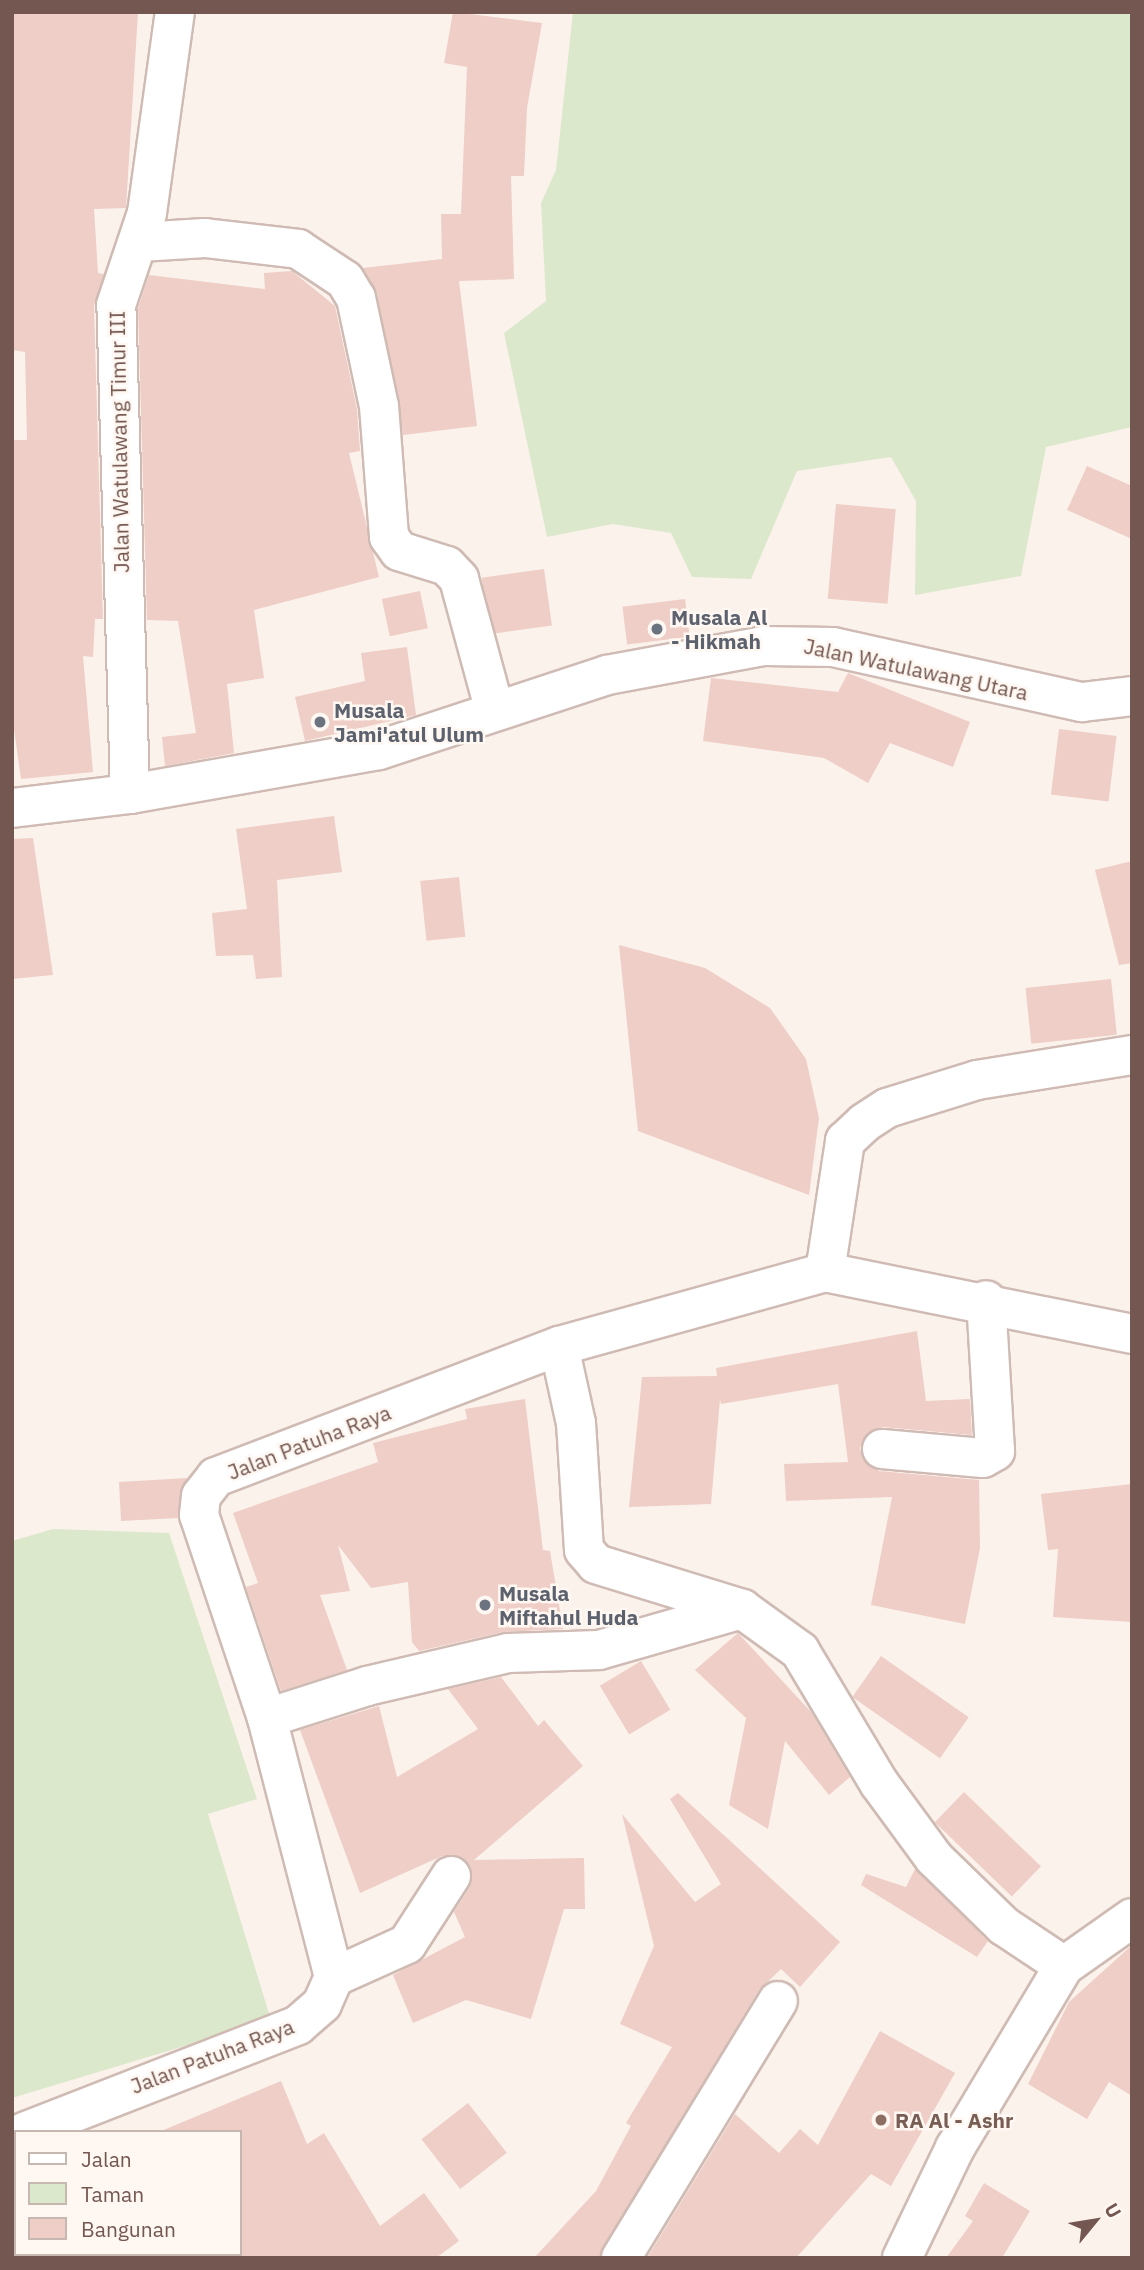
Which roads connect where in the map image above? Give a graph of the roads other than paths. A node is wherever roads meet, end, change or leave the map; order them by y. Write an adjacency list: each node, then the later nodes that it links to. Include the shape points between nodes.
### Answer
1 (175, 12): 2 (street, Jalan Watulawang Timur III, via 156,169)
2 (140, 242): 4 (street, via 205,238 298,250 345,280 356,298 379,406 389,537 399,551 447,566 459,579); 5 (street, Jalan Watulawang Timur III, via 116,304 114,360 123,461 121,644)
3 (1132, 696): 4 (street, Jalan Watulawang Utara, via 1082,702 799,643 607,675)
4 (494, 708): 5 (street, Jalan Watulawang Utara, via 379,750)
5 (130, 794): 6 (street, Jalan Watulawang Utara)
6 (12, 808)
7 (1132, 1055): 8 (street, via 977,1080 887,1108 864,1123 845,1141)
8 (825, 1272): 9 (street); 11 (street, Jalan Patuha Raya)
9 (986, 1300): 10 (street); 12 (street, via 995,1451 983,1458)
10 (1132, 1334)
11 (559, 1346): 13 (street, via 576,1423 584,1550 596,1564); 14 (street, Jalan Patuha Raya, via 216,1478 201,1496 199,1515)
12 (882, 1449)
13 (742, 1609): 14 (street, via 599,1650 473,1661); 17 (street, via 800,1651 879,1783 934,1858 1004,1926)
14 (267, 1718): 18 (street, Jalan Patuha Raya)
15 (451, 1876): 18 (street, via 407,1944)
16 (1132, 1918): 17 (street)
17 (1064, 1966): 22 (street, via 956,2148)
18 (334, 1977): 20 (street, Jalan Patuha Raya, via 322,2004 298,2025)
19 (778, 2001): 21 (street)
20 (29, 2130)
21 (621, 2258)
22 (902, 2258)

